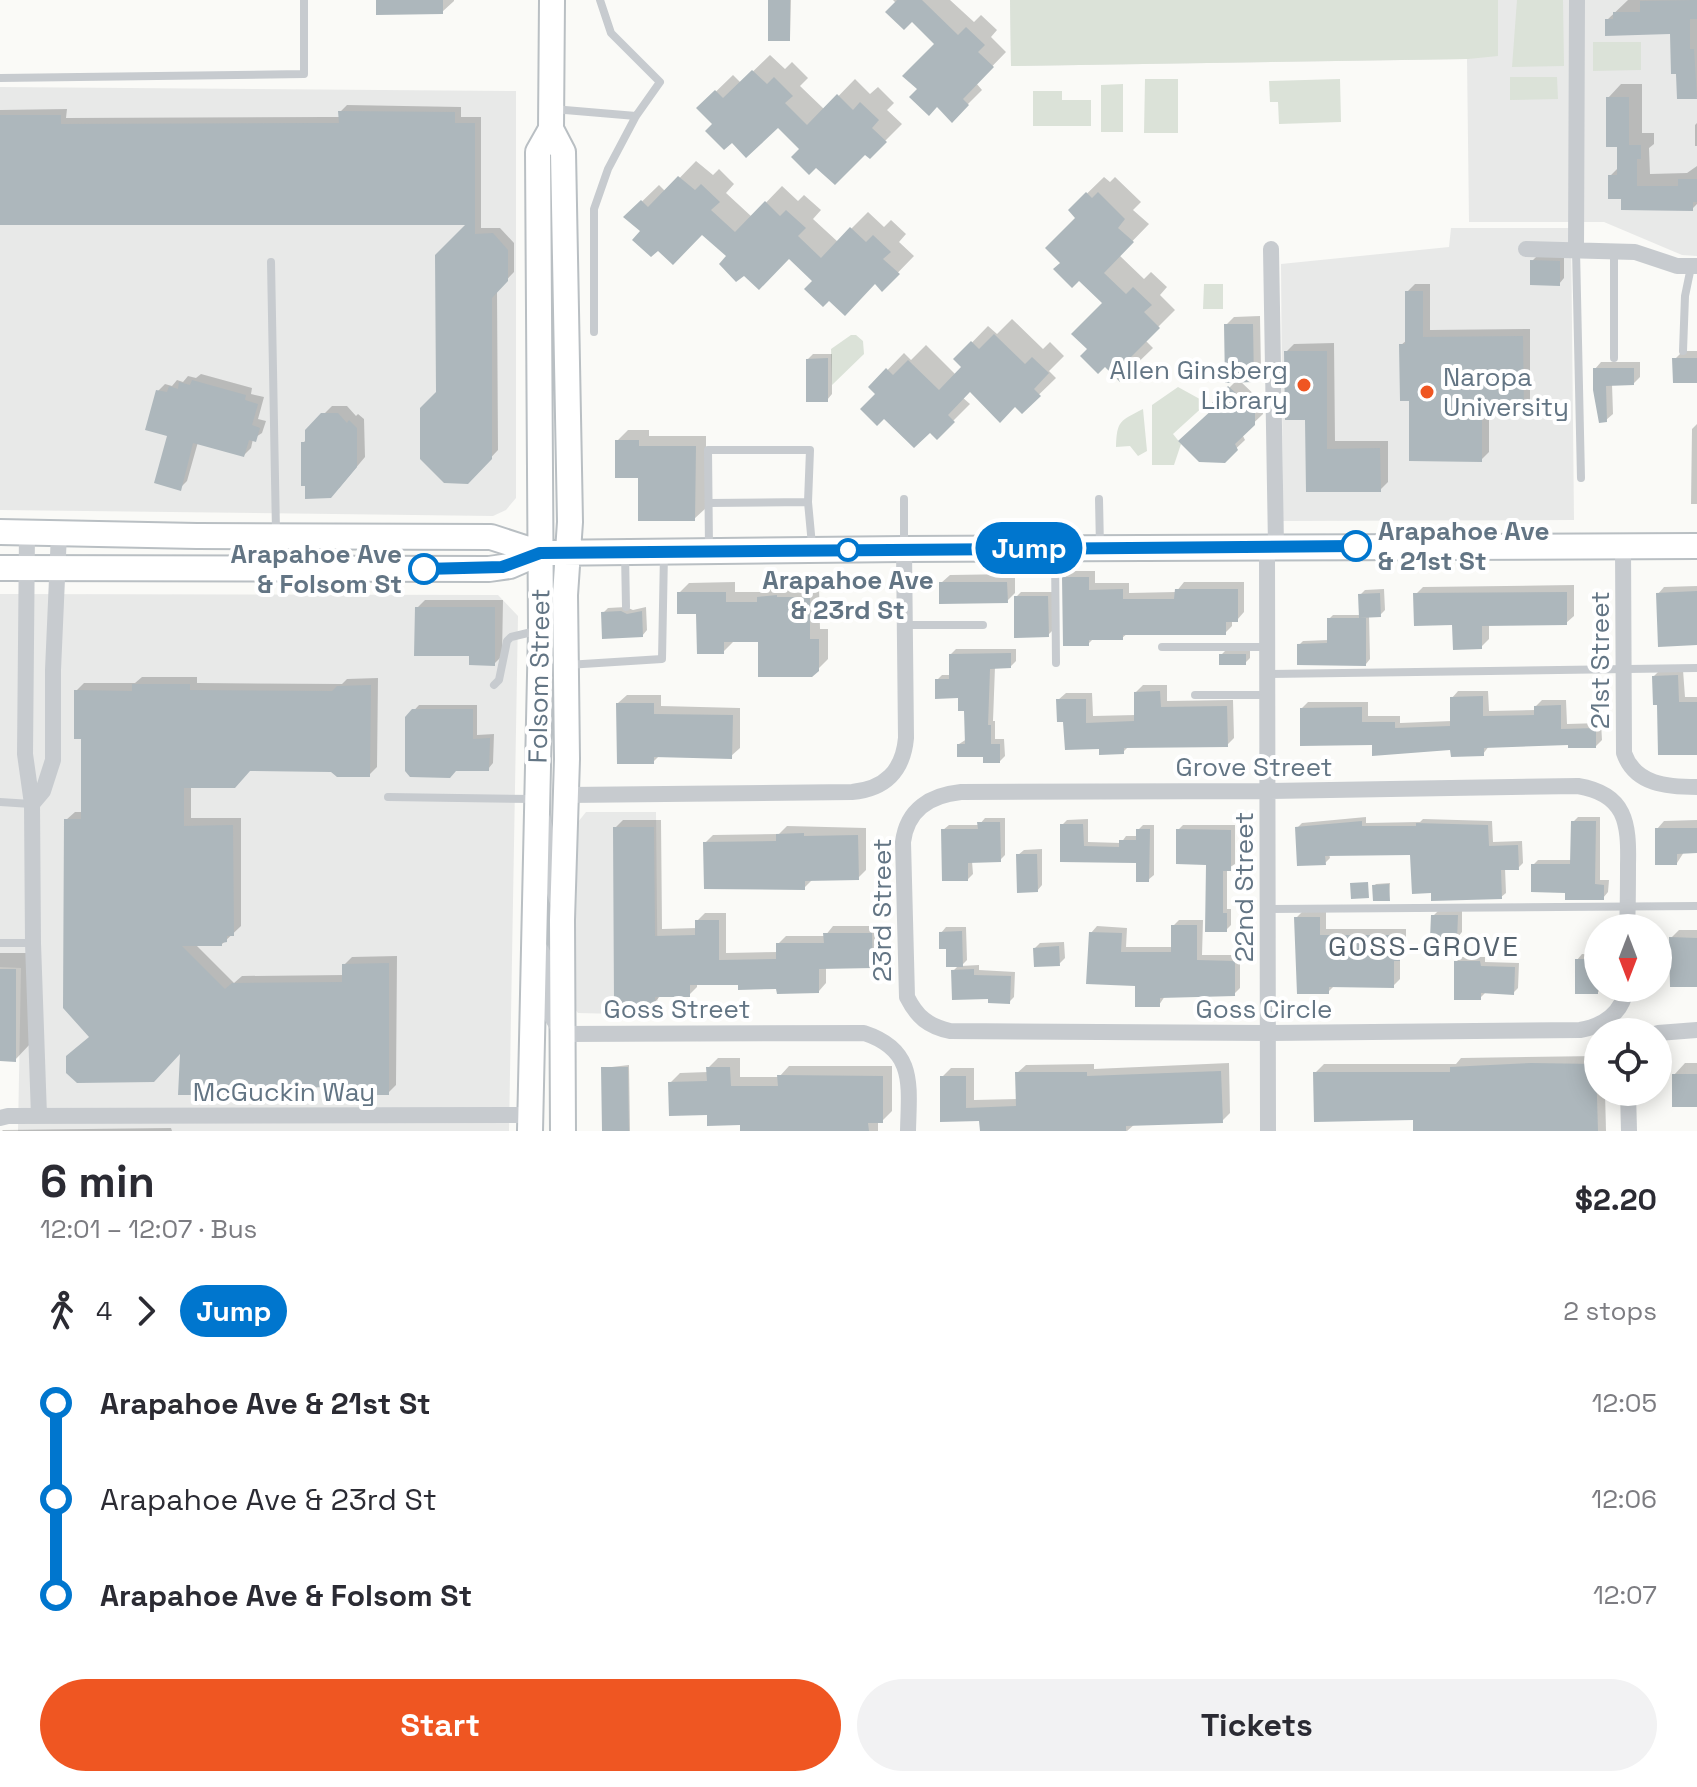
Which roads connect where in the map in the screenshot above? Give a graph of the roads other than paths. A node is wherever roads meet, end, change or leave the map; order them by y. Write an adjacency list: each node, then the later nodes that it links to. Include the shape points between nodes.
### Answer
1 (304, 0): 5 (lane, via 304,74)
2 (552, 0): 7 (main road, Folsom Street)
3 (600, 0): 6 (lane, via 611,33 660,82)
4 (1577, 0): 10 (street)
5 (0, 78)
6 (636, 116): 7 (lane); 14 (lane, via 594,209)
7 (552, 119): 36 (main road, Folsom Street, via 538,152); 37 (main road, Folsom Street, via 563,152)
8 (1271, 249): 28 (street, 22nd Street)
9 (1526, 249): 10 (street)
10 (1576, 250): 11 (street); 17 (lane)
11 (1614, 251): 13 (street); 16 (lane)
12 (271, 262): 25 (lane)
13 (1694, 266): 15 (lane, via 1685,296)
14 (594, 332)
15 (1683, 351)
16 (1614, 358)
17 (1581, 478)
18 (904, 499): 31 (lane)
19 (1099, 499): 30 (lane)
20 (808, 502): 21 (lane); 21 (lane, via 810,450 708,450); 32 (lane)
21 (709, 503): 33 (lane)
22 (0, 532): 23 (main road)
23 (27, 532): 24 (main road); 39 (street)
24 (59, 533): 25 (main road); 40 (street)
25 (276, 537): 36 (main road, via 491,537)
26 (1623, 546): 27 (main road); 28 (main road); 49 (street, 21st Street)
27 (1697, 546)
28 (1271, 547): 30 (main road); 46 (street, 22nd Street)
29 (1054, 548): 30 (main road); 31 (main road); 47 (lane)
30 (1100, 548)
31 (904, 549): 32 (main road); 42 (street)
32 (813, 550): 33 (main road)
33 (709, 551): 35 (main road)
34 (625, 552): 35 (main road); 37 (main road); 41 (lane)
35 (664, 552): 48 (lane, via 660,661)
36 (540, 553): 37 (main road); 40 (main road, via 489,569); 44 (main road, Folsom Street)
37 (568, 553): 48 (main road, Folsom Street)
38 (0, 568): 39 (main road)
39 (26, 568): 40 (main road); 61 (street, via 25,754)
40 (57, 569): 61 (street, via 53,760 43,791)
41 (626, 607)
42 (904, 625): 43 (lane); 57 (street, via 905,751 888,780 852,792)
43 (983, 625)
44 (541, 630): 52 (lane, via 507,641); 59 (main road, Folsom Street)
45 (1162, 647): 46 (lane)
46 (1268, 647): 51 (street, 22nd Street)
47 (1056, 663)
48 (566, 665): 57 (main road, Folsom Street)
49 (1624, 668): 50 (lane); 51 (lane); 55 (street, 21st Street, via 1624,753 1634,770 1664,786)
50 (1697, 668)
51 (1268, 674): 54 (street, 22nd Street)
52 (494, 685)
53 (1195, 695): 54 (lane)
54 (1268, 695): 56 (street, 22nd Street)
55 (1697, 787)
56 (1269, 791): 62 (street, Grove Street, via 969,791 937,796); 64 (street, Grove Street, via 1578,786 1597,791 1618,806 1627,826); 65 (street, 22nd Street)
57 (567, 795): 67 (main road, Folsom Street)
58 (388, 797): 59 (lane)
59 (537, 799): 67 (lane, via 549,823 549,893); 68 (main road, Folsom Street)
60 (0, 802): 61 (lane)
61 (32, 804): 70 (street)
62 (916, 811): 72 (street, 23rd Street, via 906,826 902,854 906,991)
63 (1697, 906): 64 (lane)
64 (1628, 907): 65 (lane); 66 (street)
65 (1268, 909): 75 (street, 22nd Street)
66 (1628, 914)
67 (562, 920): 76 (main road, Folsom Street)
68 (534, 940): 76 (street, via 547,961 549,1012); 80 (main road, Folsom Street)
69 (0, 943): 70 (lane)
70 (33, 943): 78 (street)
71 (1622, 1002): 75 (street, Goss Circle, via 1609,1020 1580,1030)
72 (914, 1011): 75 (street, Goss Circle, via 928,1024 950,1031)
73 (1697, 1030): 74 (street)
74 (1672, 1032)
75 (1268, 1033): 83 (street, 22nd Street)
76 (562, 1034): 81 (main road, Folsom Street); 82 (street, Goss Street, via 851,1031 875,1036 896,1049 907,1070)
77 (1628, 1106): 84 (street)
78 (39, 1116): 79 (street, McGuckin Way); 80 (street, McGuckin Way)
79 (0, 1118)
80 (530, 1123)
81 (563, 1131)
82 (908, 1131)
83 (1268, 1131)
84 (1629, 1131)

